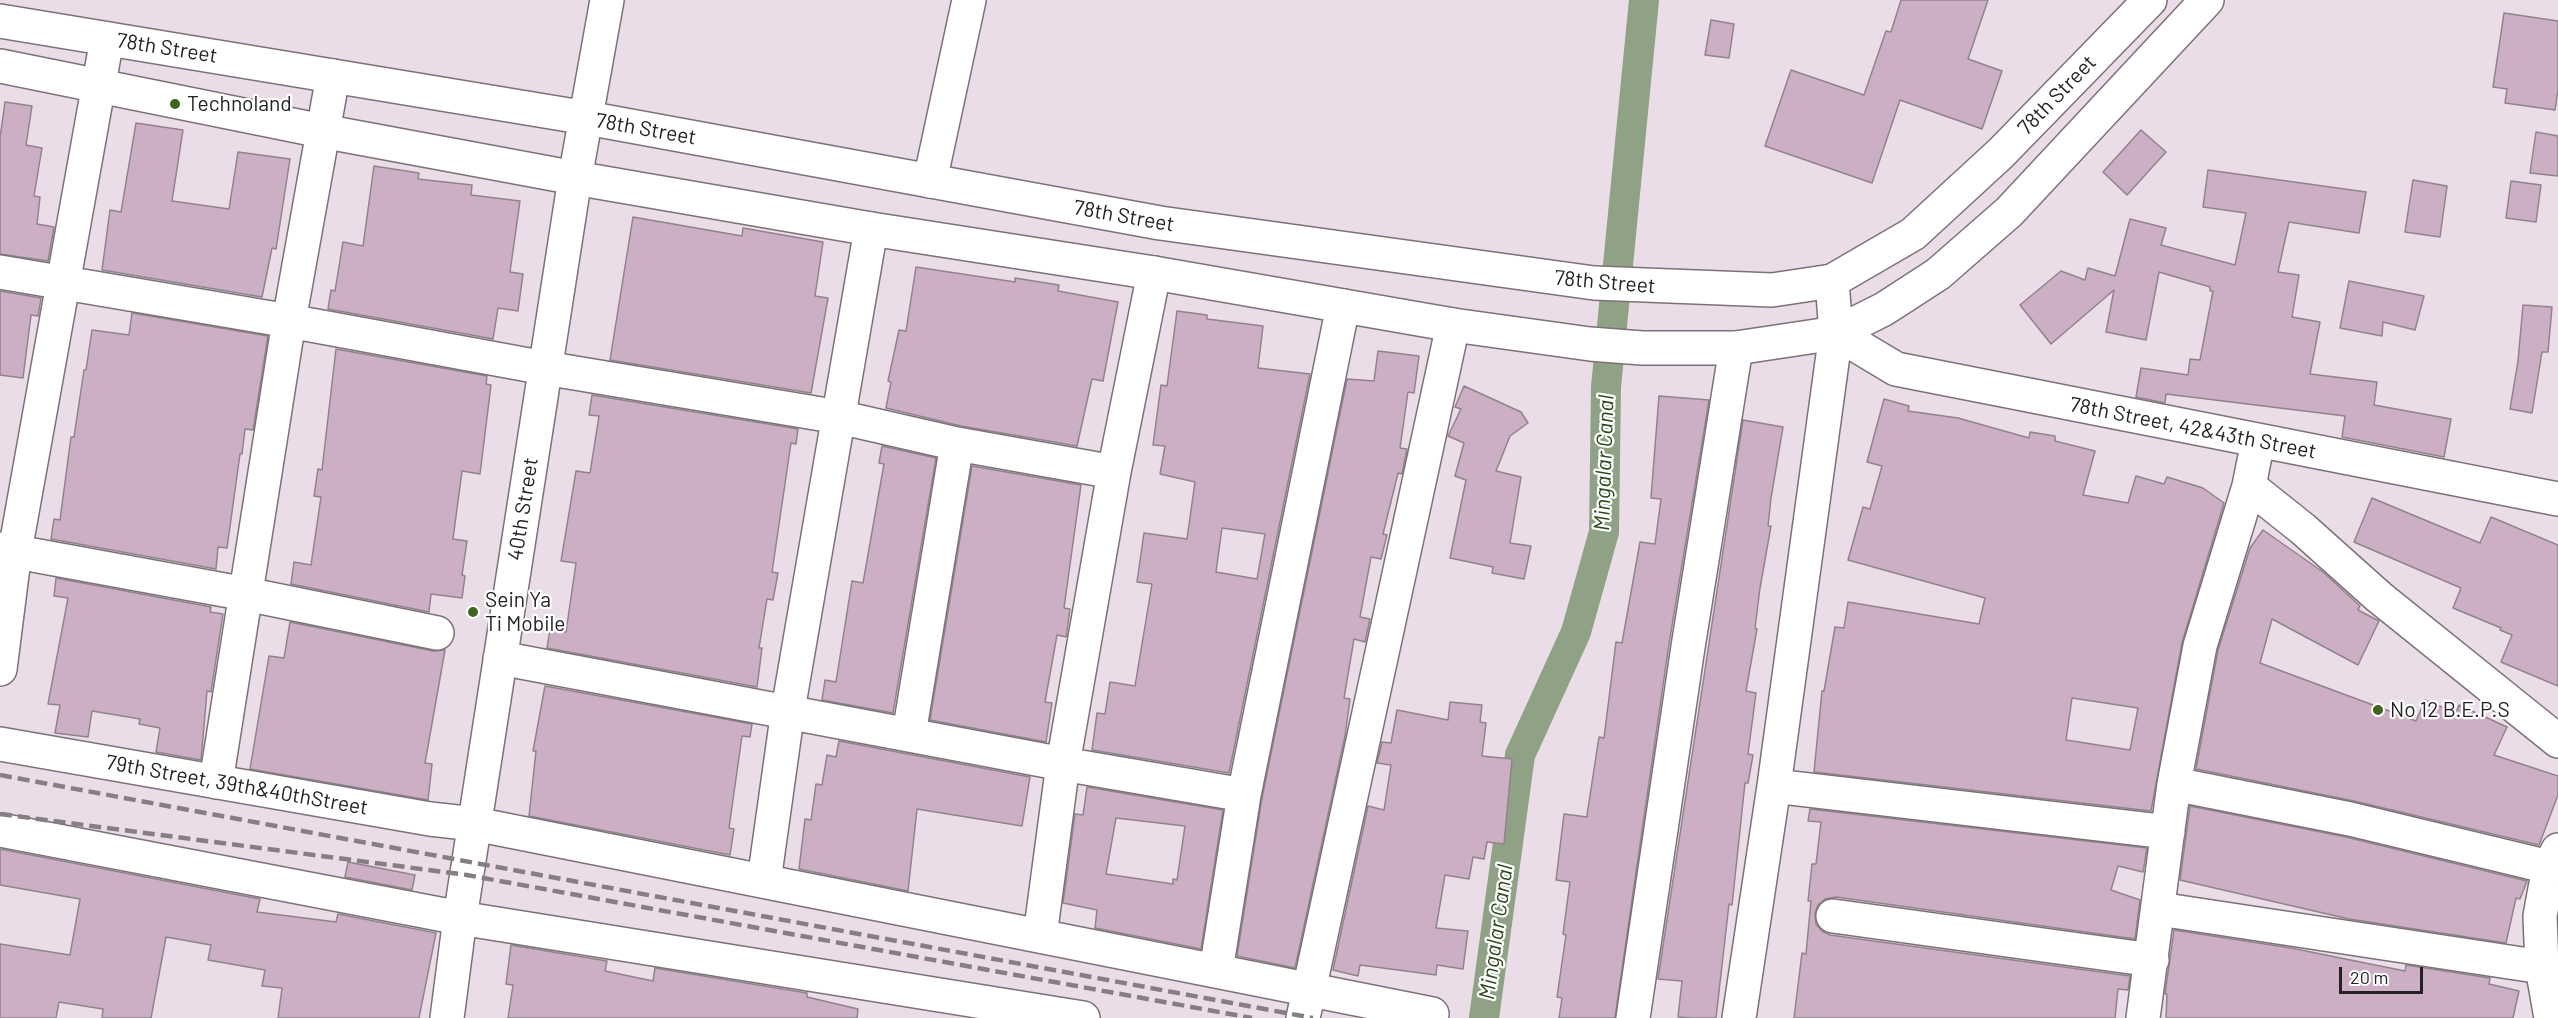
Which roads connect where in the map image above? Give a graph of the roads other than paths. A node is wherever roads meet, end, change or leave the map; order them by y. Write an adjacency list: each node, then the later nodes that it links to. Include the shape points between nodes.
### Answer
1 (607, 0): 10 (street, 40th Street)
2 (969, 0): 13 (street)
3 (2150, 0): 18 (street, 78th Street, via 2001,153 1913,234)
4 (2207, 0): 22 (street, 78th Street, via 2009,212 1938,274 1884,309)
5 (0, 21): 6 (street, 78th Street)
6 (107, 39): 8 (street, 78th Street); 9 (street)
7 (0, 66): 9 (street)
8 (333, 76): 10 (street, 78th Street); 11 (street)
9 (98, 85): 11 (street); 17 (street)
10 (587, 118): 12 (street, 40th Street); 13 (street, 78th Street)
11 (322, 131): 12 (street); 20 (street)
12 (575, 178): 14 (street); 24 (street, 40th Street)
13 (930, 181): 18 (street, 78th Street, via 1160,223 1594,283 1772,290)
14 (871, 229): 16 (street); 25 (street)
15 (0, 272): 17 (street)
16 (1154, 273): 19 (street); 28 (street)
17 (64, 282): 20 (street); 31 (street)
18 (1832, 282): 22 (street)
19 (1343, 306): 21 (street); 44 (street)
20 (289, 321): 24 (street); 32 (street)
21 (1452, 325): 23 (street, 78th Street, via 1590,344); 57 (street)
22 (1836, 333): 23 (street, 78th Street); 26 (street, 78th Street, 42&43th Street, via 1896,369); 43 (street)
23 (1736, 348): 61 (street)
24 (545, 368): 25 (street); 34 (street, 40th Street)
25 (839, 417): 27 (street); 36 (street)
26 (2258, 441): 29 (street); 30 (street, 78th Street, 42&43th Street)
27 (957, 444): 28 (street); 37 (street)
28 (1114, 472): 40 (street)
29 (2249, 486): 38 (street); 42 (street, via 2200,646)
30 (2558, 500)
31 (8, 550): 32 (street); 35 (street)
32 (246, 594): 33 (street); 41 (street)
33 (437, 633)
34 (500, 658): 36 (street); 45 (street, 40th Street)
35 (0, 669)
36 (788, 710): 37 (street); 49 (street)
37 (909, 734): 40 (street)
38 (2558, 741)
39 (0, 744): 41 (street, 79th Street, 39th&40thStreet)
40 (1063, 764): 44 (street); 53 (street)
41 (216, 782): 45 (street, 79th Street, 39th&40thStreet)
42 (2174, 784): 47 (street); 48 (street)
43 (1774, 786): 47 (street); 62 (street)
44 (1244, 795): 56 (street)
45 (475, 824): 49 (street, 79th Street, 39th&40thStreet); 52 (street, 40th Street)
46 (0, 830): 52 (street)
47 (2168, 832): 50 (street)
48 (2554, 858): 55 (street, via 2540,916)
49 (764, 881): 53 (street, 79th Street, 39th&40thStreet)
50 (2159, 909): 54 (street); 55 (street)
51 (1833, 916): 54 (street)
52 (460, 918): 59 (street, 40th Street); 60 (street)
53 (1040, 936): 56 (street, 79th Street, 39th&40thStreet)
54 (2152, 960): 63 (street)
55 (2542, 967): 64 (street)
56 (1216, 971): 57 (street, 79th Street, 39th&40thStreet)
57 (1307, 1004): 58 (street, 79th Street, 39th&40thStreet)
58 (1432, 1014)
59 (447, 1018)
60 (1083, 1018)
61 (1633, 1018)
62 (1739, 1018)
63 (2143, 1018)
64 (2551, 1018)

